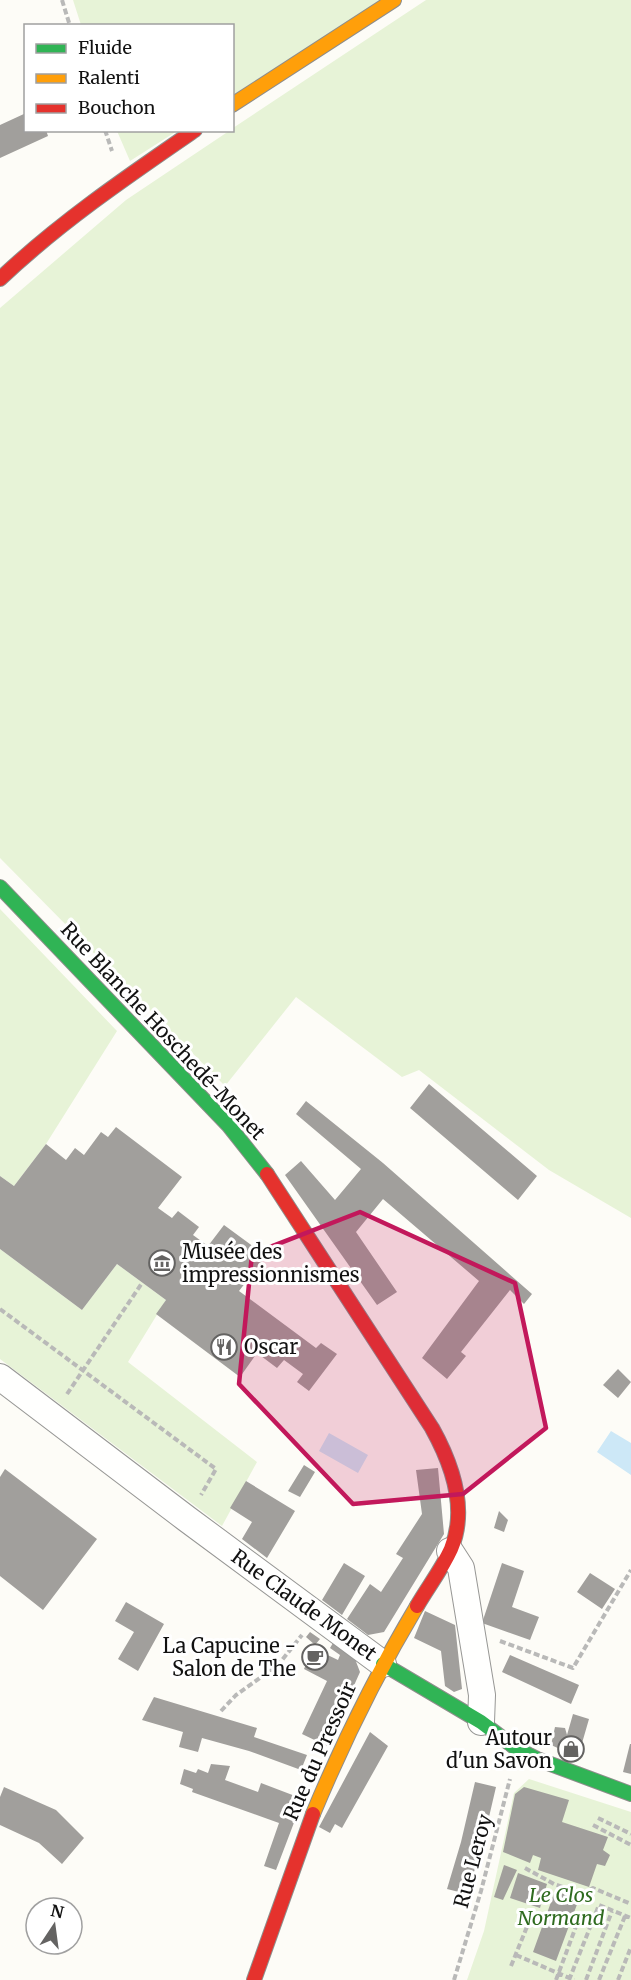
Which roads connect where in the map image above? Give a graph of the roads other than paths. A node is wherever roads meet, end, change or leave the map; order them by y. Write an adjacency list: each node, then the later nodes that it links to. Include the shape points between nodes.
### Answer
1 (394, 0): 2 (street)
2 (234, 104)
3 (192, 132): 4 (street, via 122,180)
4 (0, 279)
5 (0, 887): 7 (street, Rue Blanche Hoschedé-Monet, via 230,1126 262,1167 444,1450 459,1513)
6 (0, 1377): 8 (street, Rue Claude Monet)
7 (450, 1551): 8 (street, Rue du Pressoir); 9 (street, via 460,1568 482,1695)
8 (383, 1664): 9 (street, Rue Claude Monet); 11 (street, Rue du Pressoir, via 311,1817)
9 (481, 1722): 10 (street, Rue Claude Monet, via 517,1749)
10 (631, 1794)
11 (255, 1980)

